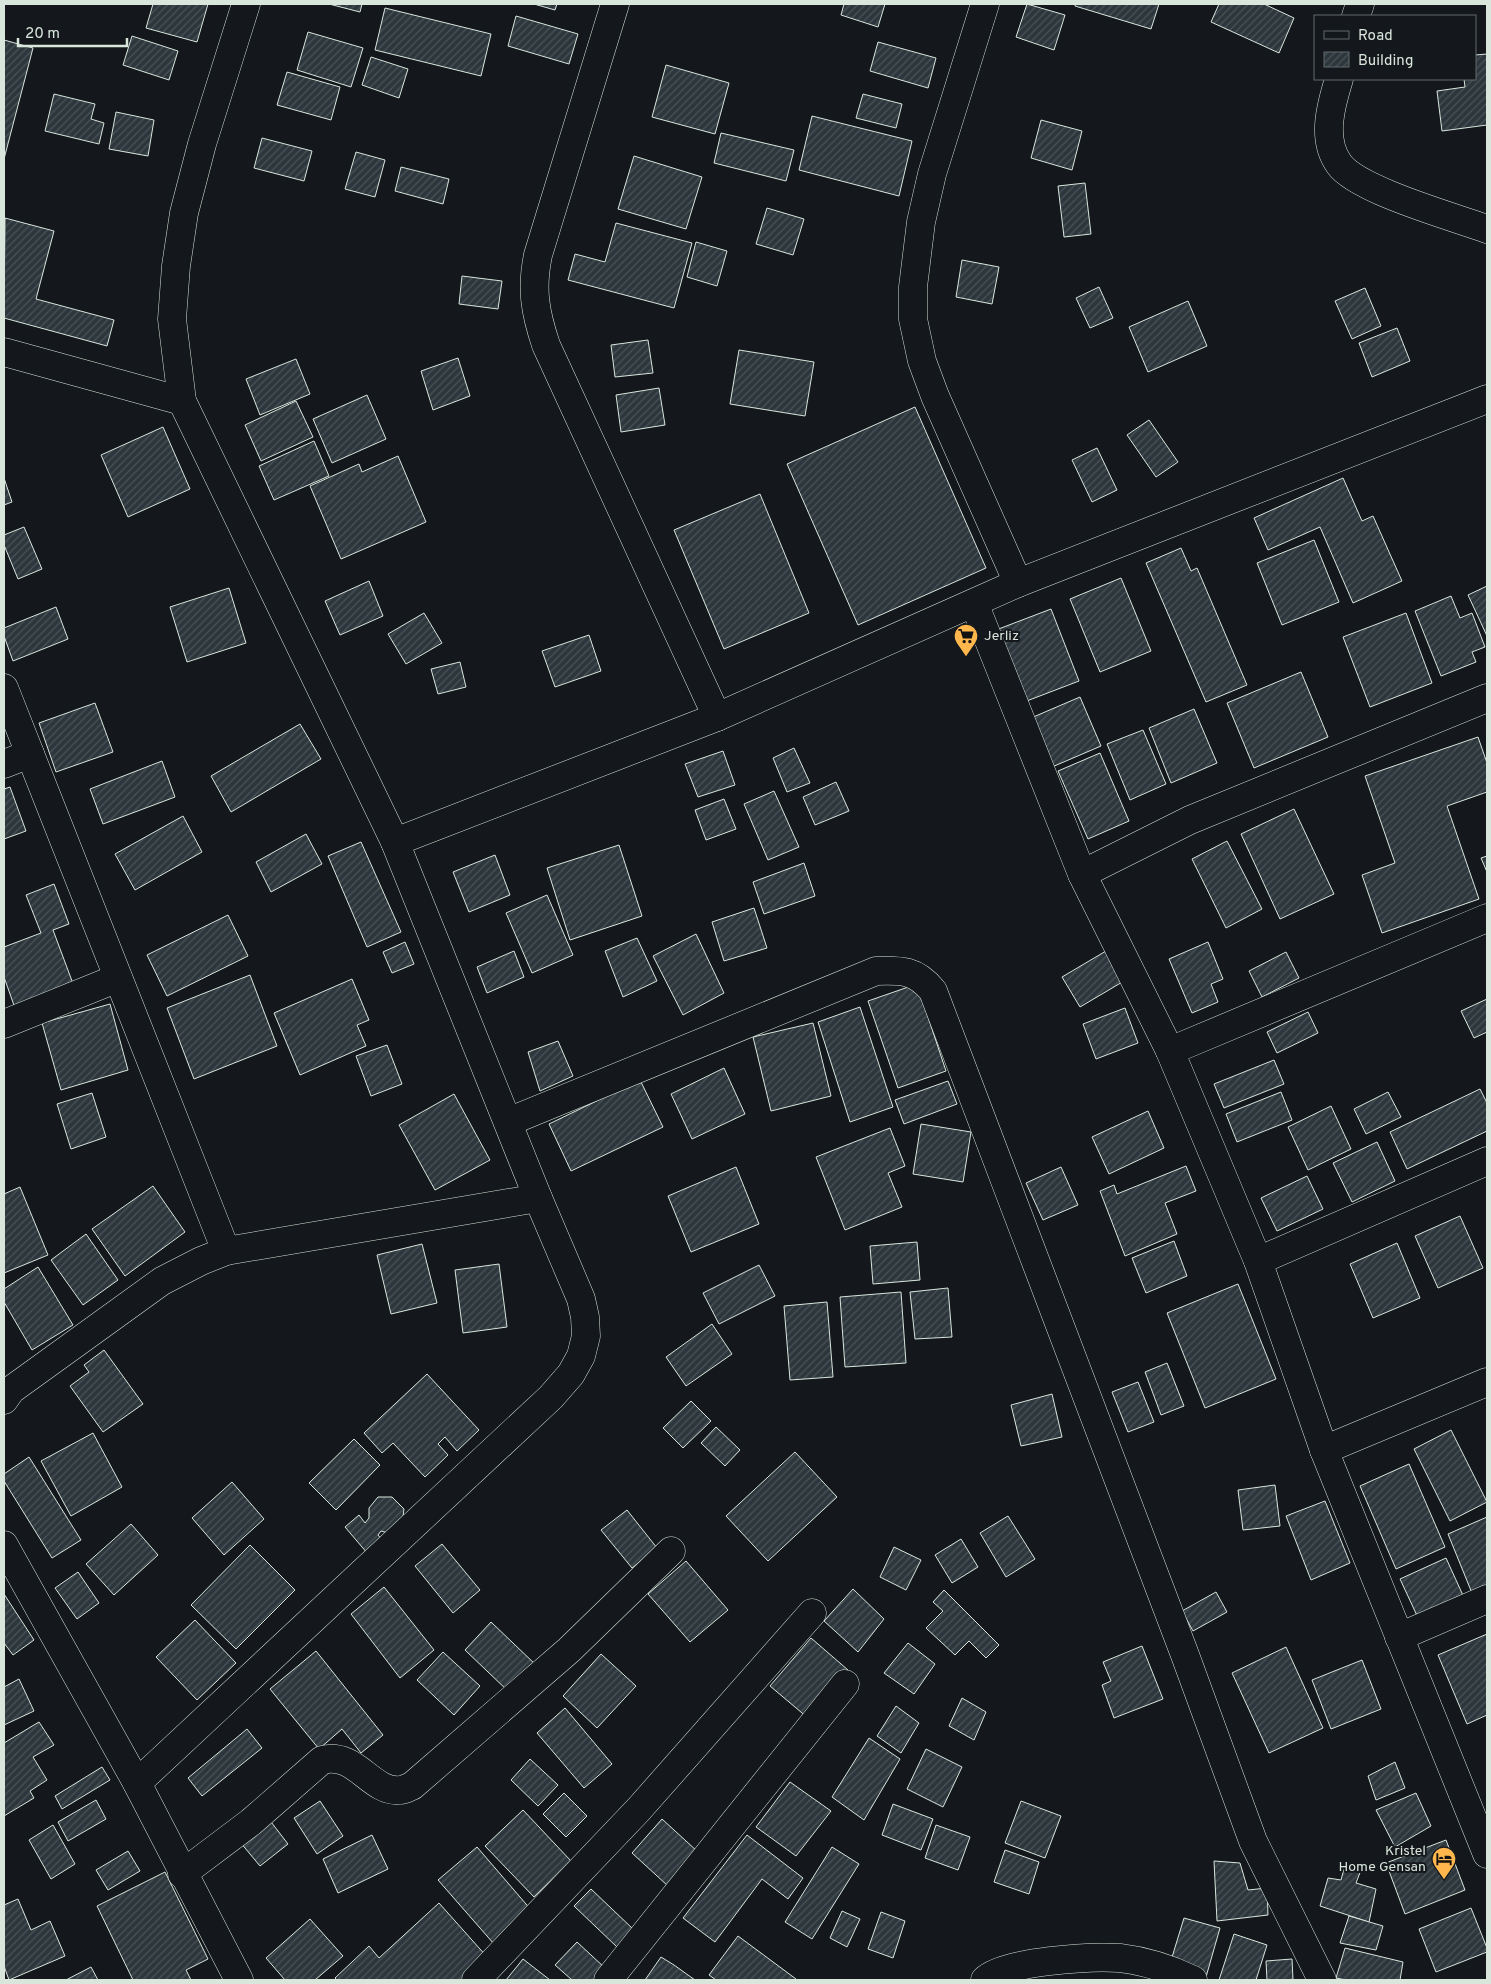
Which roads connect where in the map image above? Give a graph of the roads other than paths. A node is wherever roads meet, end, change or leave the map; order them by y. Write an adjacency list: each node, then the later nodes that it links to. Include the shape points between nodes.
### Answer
1 (246, 4): 8 (street, via 184,213 172,319)
2 (614, 4): 13 (street, via 538,255 534,275 537,318)
3 (985, 4): 9 (street, via 932,174 921,222 913,288 913,319 922,360 935,396)
4 (1338, 80): 5 (street, via 1329,125 1331,145 1339,164 1372,188)
5 (1487, 228)
6 (4, 352): 8 (street)
7 (1487, 399): 9 (street)
8 (182, 401): 16 (street)
9 (1018, 583): 10 (street)
10 (974, 603): 13 (street); 17 (street)
11 (4, 688): 14 (street)
12 (1487, 698): 17 (street, via 1190,820)
13 (717, 718): 16 (street)
14 (30, 754): 15 (street); 19 (street)
15 (4, 764)
16 (395, 842): 22 (street)
17 (1082, 874): 21 (street)
18 (1487, 918): 21 (street)
19 (118, 978): 20 (street); 25 (street)
20 (4, 1024)
21 (1170, 1051): 26 (street)
22 (508, 1122): 24 (street); 44 (street, via 876,971 912,973 924,980 933,992 1253,1841)
23 (1487, 1161): 26 (street)
24 (538, 1198): 25 (street); 36 (street, via 581,1299 585,1317 582,1356 571,1374 551,1397)
25 (226, 1251): 28 (street, via 162,1281 11,1390)
26 (1258, 1261): 29 (street)
27 (1487, 1382): 29 (street)
28 (4, 1400)
29 (1324, 1450): 34 (street)
30 (4, 1546): 36 (street)
31 (671, 1552): 38 (street, via 569,1650 412,1786 391,1789 347,1762 330,1758 322,1760 251,1822)
32 (1487, 1599): 34 (street)
33 (812, 1613): 40 (street, via 639,1810)
34 (1399, 1637): 37 (street)
35 (845, 1684): 41 (street)
36 (137, 1783): 38 (street)
37 (1484, 1836)
38 (182, 1874): 39 (street)
39 (239, 1980)
40 (476, 1980)
41 (608, 1980)
42 (985, 1980): 43 (street, via 1006,1969 1028,1965 1069,1959 1119,1958 1153,1964)
43 (1193, 1980)
44 (1322, 1980)

